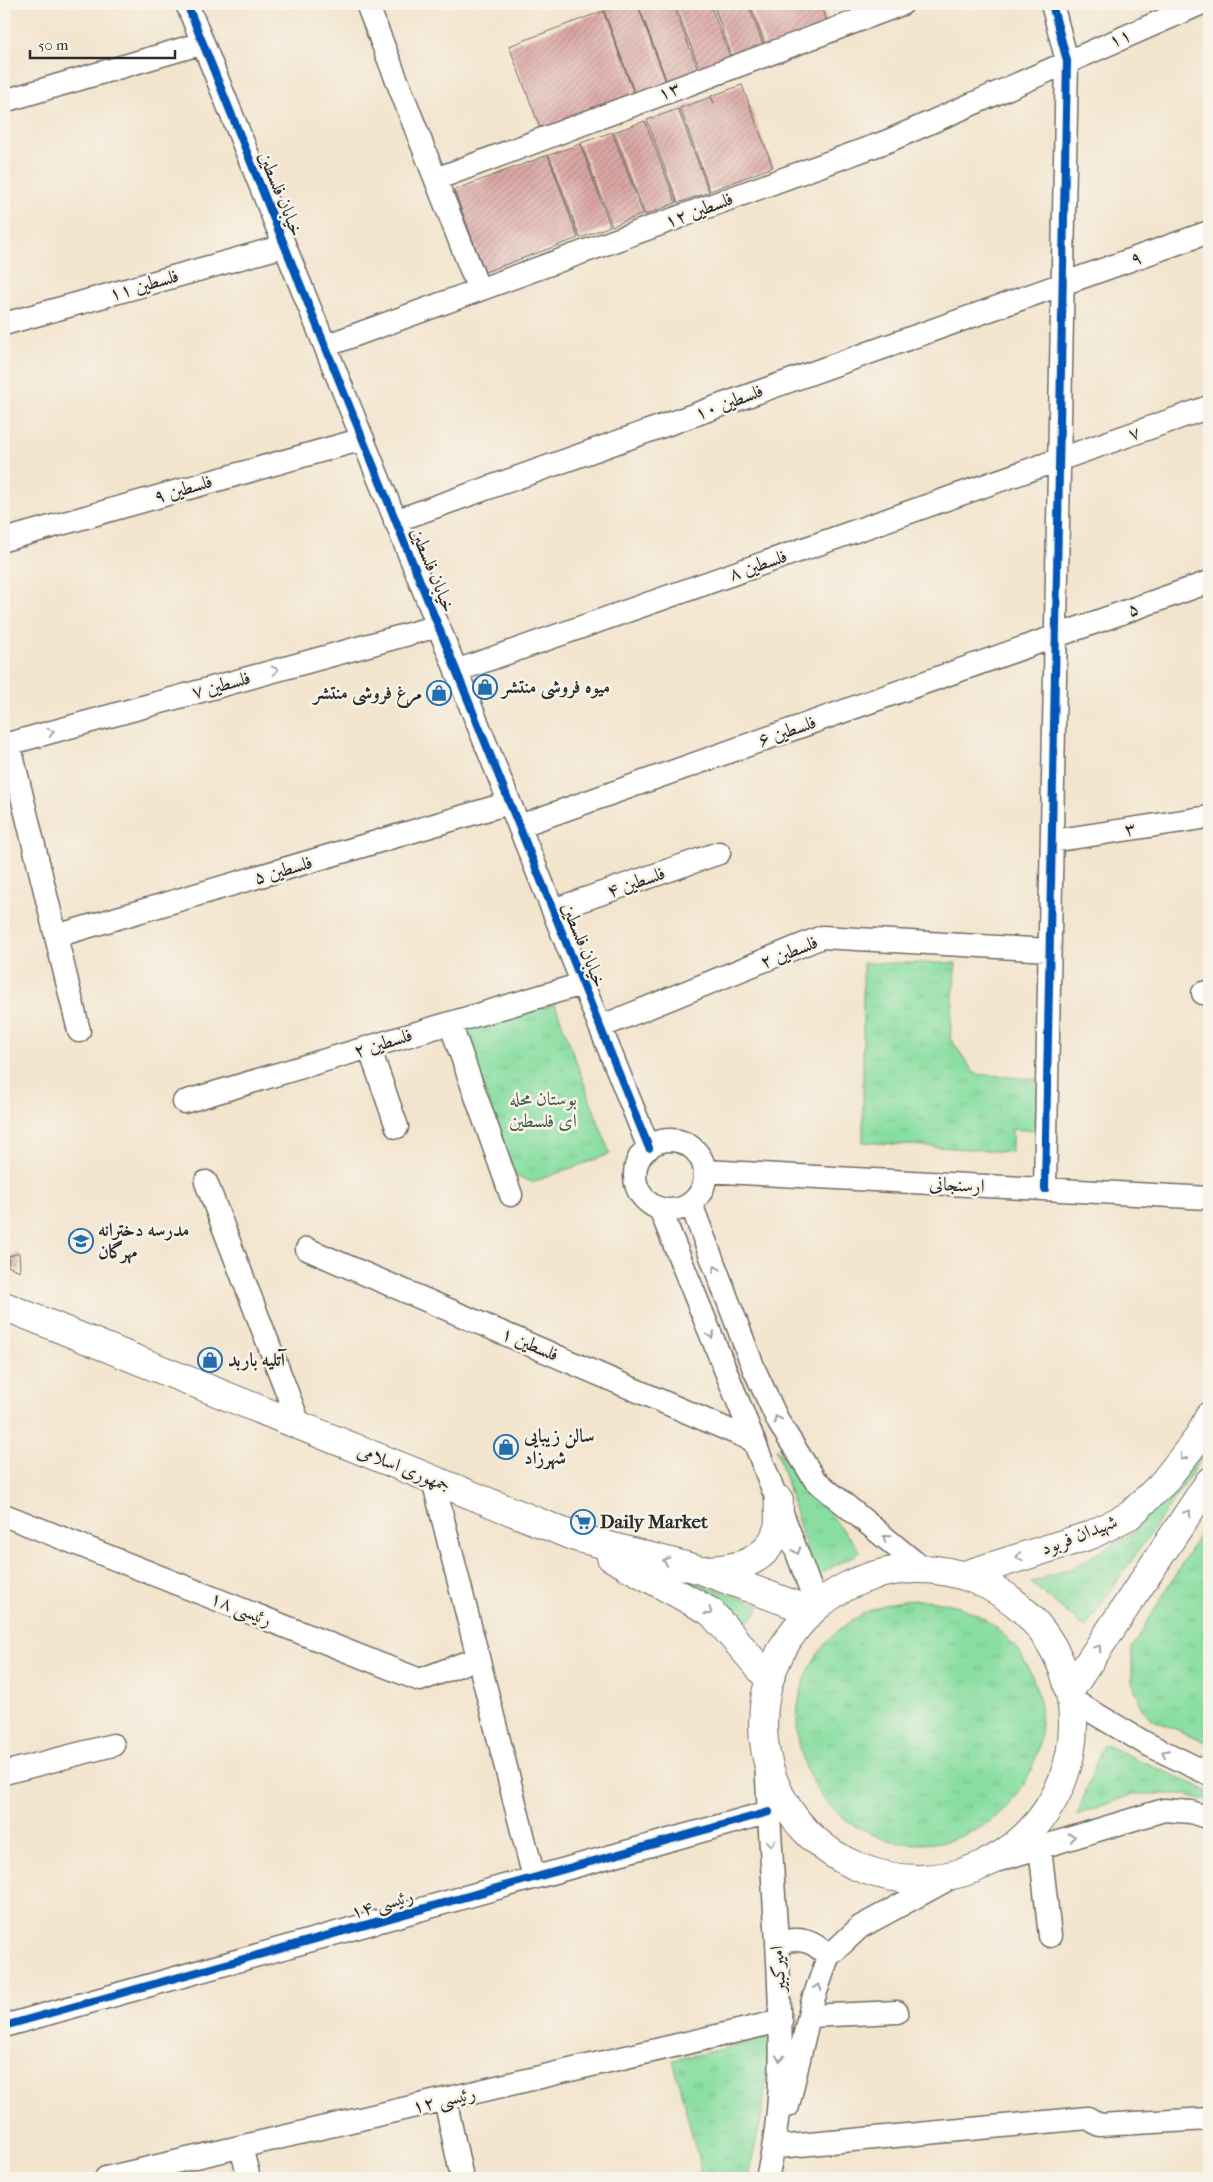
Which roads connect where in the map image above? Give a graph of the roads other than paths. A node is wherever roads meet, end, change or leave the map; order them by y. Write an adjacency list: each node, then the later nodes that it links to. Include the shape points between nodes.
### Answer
1 (187, 4): 6 (street, خیابان فلسطین)
2 (367, 4): 9 (street)
3 (902, 4): 9 (street, ۱۳)
4 (1052, 4): 7 (street)
5 (1200, 4): 7 (street, ۱۱)
6 (202, 43): 8 (street); 11 (street, خیابان فلسطین)
7 (1067, 61): 12 (street); 13 (street, فلسطین ۱۲, via 888,141)
8 (4, 101)
9 (436, 179): 13 (street)
10 (1209, 232): 12 (street, ۹)
11 (284, 246): 14 (street, فلسطین ۱۱); 15 (street, خیابان فلسطین)
12 (1063, 284): 18 (street); 19 (street, فلسطین ۱۰)
13 (479, 290): 15 (street, فلسطین ۱۲)
14 (4, 324)
15 (325, 346): 17 (street, خیابان فلسطین)
16 (1209, 407): 18 (street, ۷)
17 (362, 439): 19 (street, خیابان فلسطین); 20 (street, فلسطین ۹)
18 (1059, 459): 23 (street); 24 (street, فلسطین ۸)
19 (395, 521): 22 (street, خیابان فلسطین)
20 (4, 540)
21 (1209, 582): 23 (street, ۵)
22 (438, 626): 24 (street, خیابان فلسطین); 25 (street, فلسطین ۷, one-way to 22)
23 (1056, 635): 28 (street, فلسطین ۶); 29 (street)
24 (456, 671): 26 (street, خیابان فلسطین)
25 (7, 744): 32 (street)
26 (510, 804): 28 (street, خیابان فلسطین); 32 (street, فلسطین ۵)
27 (1209, 817): 29 (street, ۳)
28 (518, 826): 31 (street, خیابان فلسطین)
29 (1052, 841): 33 (street)
30 (719, 853): 31 (street, فلسطین ۴)
31 (553, 910): 34 (street, خیابان فلسطین)
32 (56, 936): 37 (street)
33 (1049, 950): 36 (street, فلسطین ۲, via 822,938); 44 (street)
34 (582, 984): 35 (street, فلسطین ۲); 36 (street, خیابان فلسطین)
35 (450, 1023): 38 (street, فلسطین ۲); 45 (street)
36 (600, 1027): 41 (street, خیابان فلسطین)
37 (79, 1031)
38 (369, 1047): 39 (street, فلسطین ۲); 40 (street)
39 (184, 1102)
40 (397, 1127)
41 (648, 1148): 42 (street, via 662,1141 676,1140 690,1146 700,1157); 48 (street, via 639,1160 635,1174 638,1189 647,1201)
42 (705, 1171): 44 (street, ارسنجانی); 47 (street, via 704,1183)
43 (206, 1182): 52 (street)
44 (1044, 1189): 46 (street, ارسنجانی)
45 (511, 1195)
46 (1209, 1198)
47 (691, 1204): 48 (street); 59 (street, one-way to 47, via 815,1480 784,1431 754,1369)
48 (660, 1209): 53 (street, one-way to 53)
49 (307, 1249): 53 (street, فلسطین ۱)
50 (4, 1306): 52 (main road, جمهوری اسلامی)
51 (1209, 1416): 61 (main road, شهيدان فربود, one-way to 61, via 1199,1437 1162,1484 1130,1515 1091,1534)
52 (300, 1426): 54 (main road, جمهوری اسلامی)
53 (752, 1440): 56 (street)
54 (433, 1480): 58 (main road, جمهوری اسلامی); 63 (street)
55 (1209, 1482): 65 (main road, one-way to 55)
56 (779, 1500): 60 (main road, via 778,1526 765,1553 729,1570); 62 (street, one-way to 62)
57 (4, 1515): 63 (street, رئیسی ۱۸, via 420,1680)
58 (575, 1537): 60 (main road, جمهوری اسلامی, one-way to 58); 64 (main road, one-way to 64, via 711,1612)
59 (923, 1569): 61 (main road); 62 (main road, via 883,1572 844,1587)
60 (701, 1570): 62 (main road, جمهوری اسلامی)
61 (964, 1575): 65 (main road, via 1001,1592 1033,1618 1056,1651)
62 (814, 1609): 64 (main road, via 785,1642)
63 (478, 1658): 75 (street)
64 (769, 1679): 67 (main road, via 762,1719)
65 (1071, 1695): 69 (street, one-way to 65, via 1145,1743); 73 (main road, via 1075,1729 1068,1770 1051,1806 1025,1838)
66 (113, 1745): 68 (street)
67 (766, 1760): 70 (street, امیرکبیر); 74 (main road, via 780,1798 804,1831 836,1856 873,1873 913,1880)
68 (4, 1773)
69 (1209, 1774)
70 (769, 1812): 75 (street, رئیسی ۱۴); 77 (street, امیرکبیر, one-way to 77)
71 (1209, 1818): 72 (street, one-way to 71, via 1164,1810 1191,1812)
72 (1040, 1847): 73 (street); 76 (street)
73 (992, 1862): 74 (main road)
74 (954, 1876): 78 (street, via 860,1927)
75 (534, 1878): 82 (street, رئیسی ۱۴)
76 (1050, 1936)
77 (777, 1944): 78 (street, via 800,1939 821,1948); 81 (street, امیرکبیر)
78 (828, 1957): 80 (street, one-way to 78)
79 (897, 2012): 80 (street)
80 (809, 2016): 86 (street)
81 (781, 2021): 83 (street, رئیسی ۱۲); 86 (street, امیرکبیر, one-way to 86)
82 (4, 2026)
83 (445, 2100): 85 (street, رئیسی ۱۲); 89 (street)
84 (1209, 2119): 86 (street, via 1099,2124 1088,2118)
85 (241, 2147): 87 (street, رئیسی ۱۲); 88 (street)
86 (776, 2149): 90 (street, امیرکبیر)
87 (106, 2178)
88 (249, 2178)
89 (462, 2178)
90 (767, 2178)

